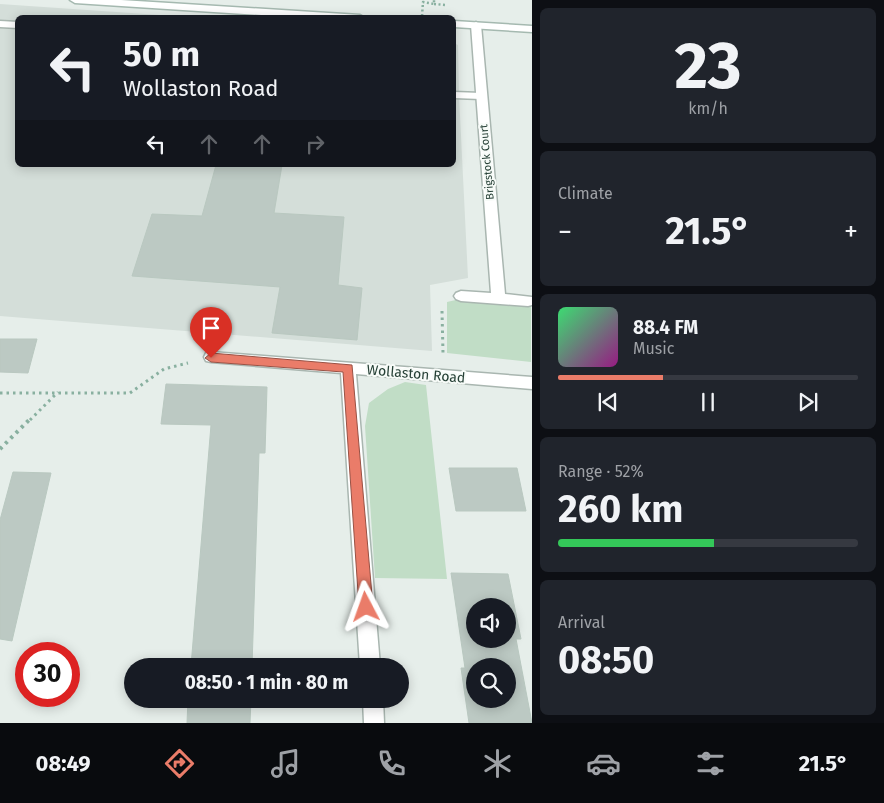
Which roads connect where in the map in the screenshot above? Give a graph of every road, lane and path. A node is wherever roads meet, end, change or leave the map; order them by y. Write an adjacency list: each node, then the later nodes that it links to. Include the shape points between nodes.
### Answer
1 (76, 0): 3 (street)
2 (434, 0): 4 (path, via 434,4 423,2)
3 (313, 15)
4 (422, 15)
5 (0, 24): 8 (street)
6 (456, 24): 7 (street)
7 (476, 25): 9 (street); 11 (street, Brigstock Court)
8 (15, 26)
9 (532, 29)
10 (456, 95): 11 (street)
11 (481, 96): 13 (street, Brigstock Court)
12 (461, 296): 13 (street); 17 (path, via 442,299)
13 (498, 299): 14 (street)
14 (528, 300)
15 (211, 358): 16 (street, Wollaston Road); 19 (path, via 164,369 130,394)
16 (348, 368): 17 (street, Wollaston Road); 22 (street)
17 (444, 376): 18 (street, Wollaston Road)
18 (532, 384)
19 (58, 392): 20 (path); 21 (path)
20 (0, 393)
21 (0, 449)
22 (369, 658)
23 (373, 708): 24 (street)
24 (374, 723)

